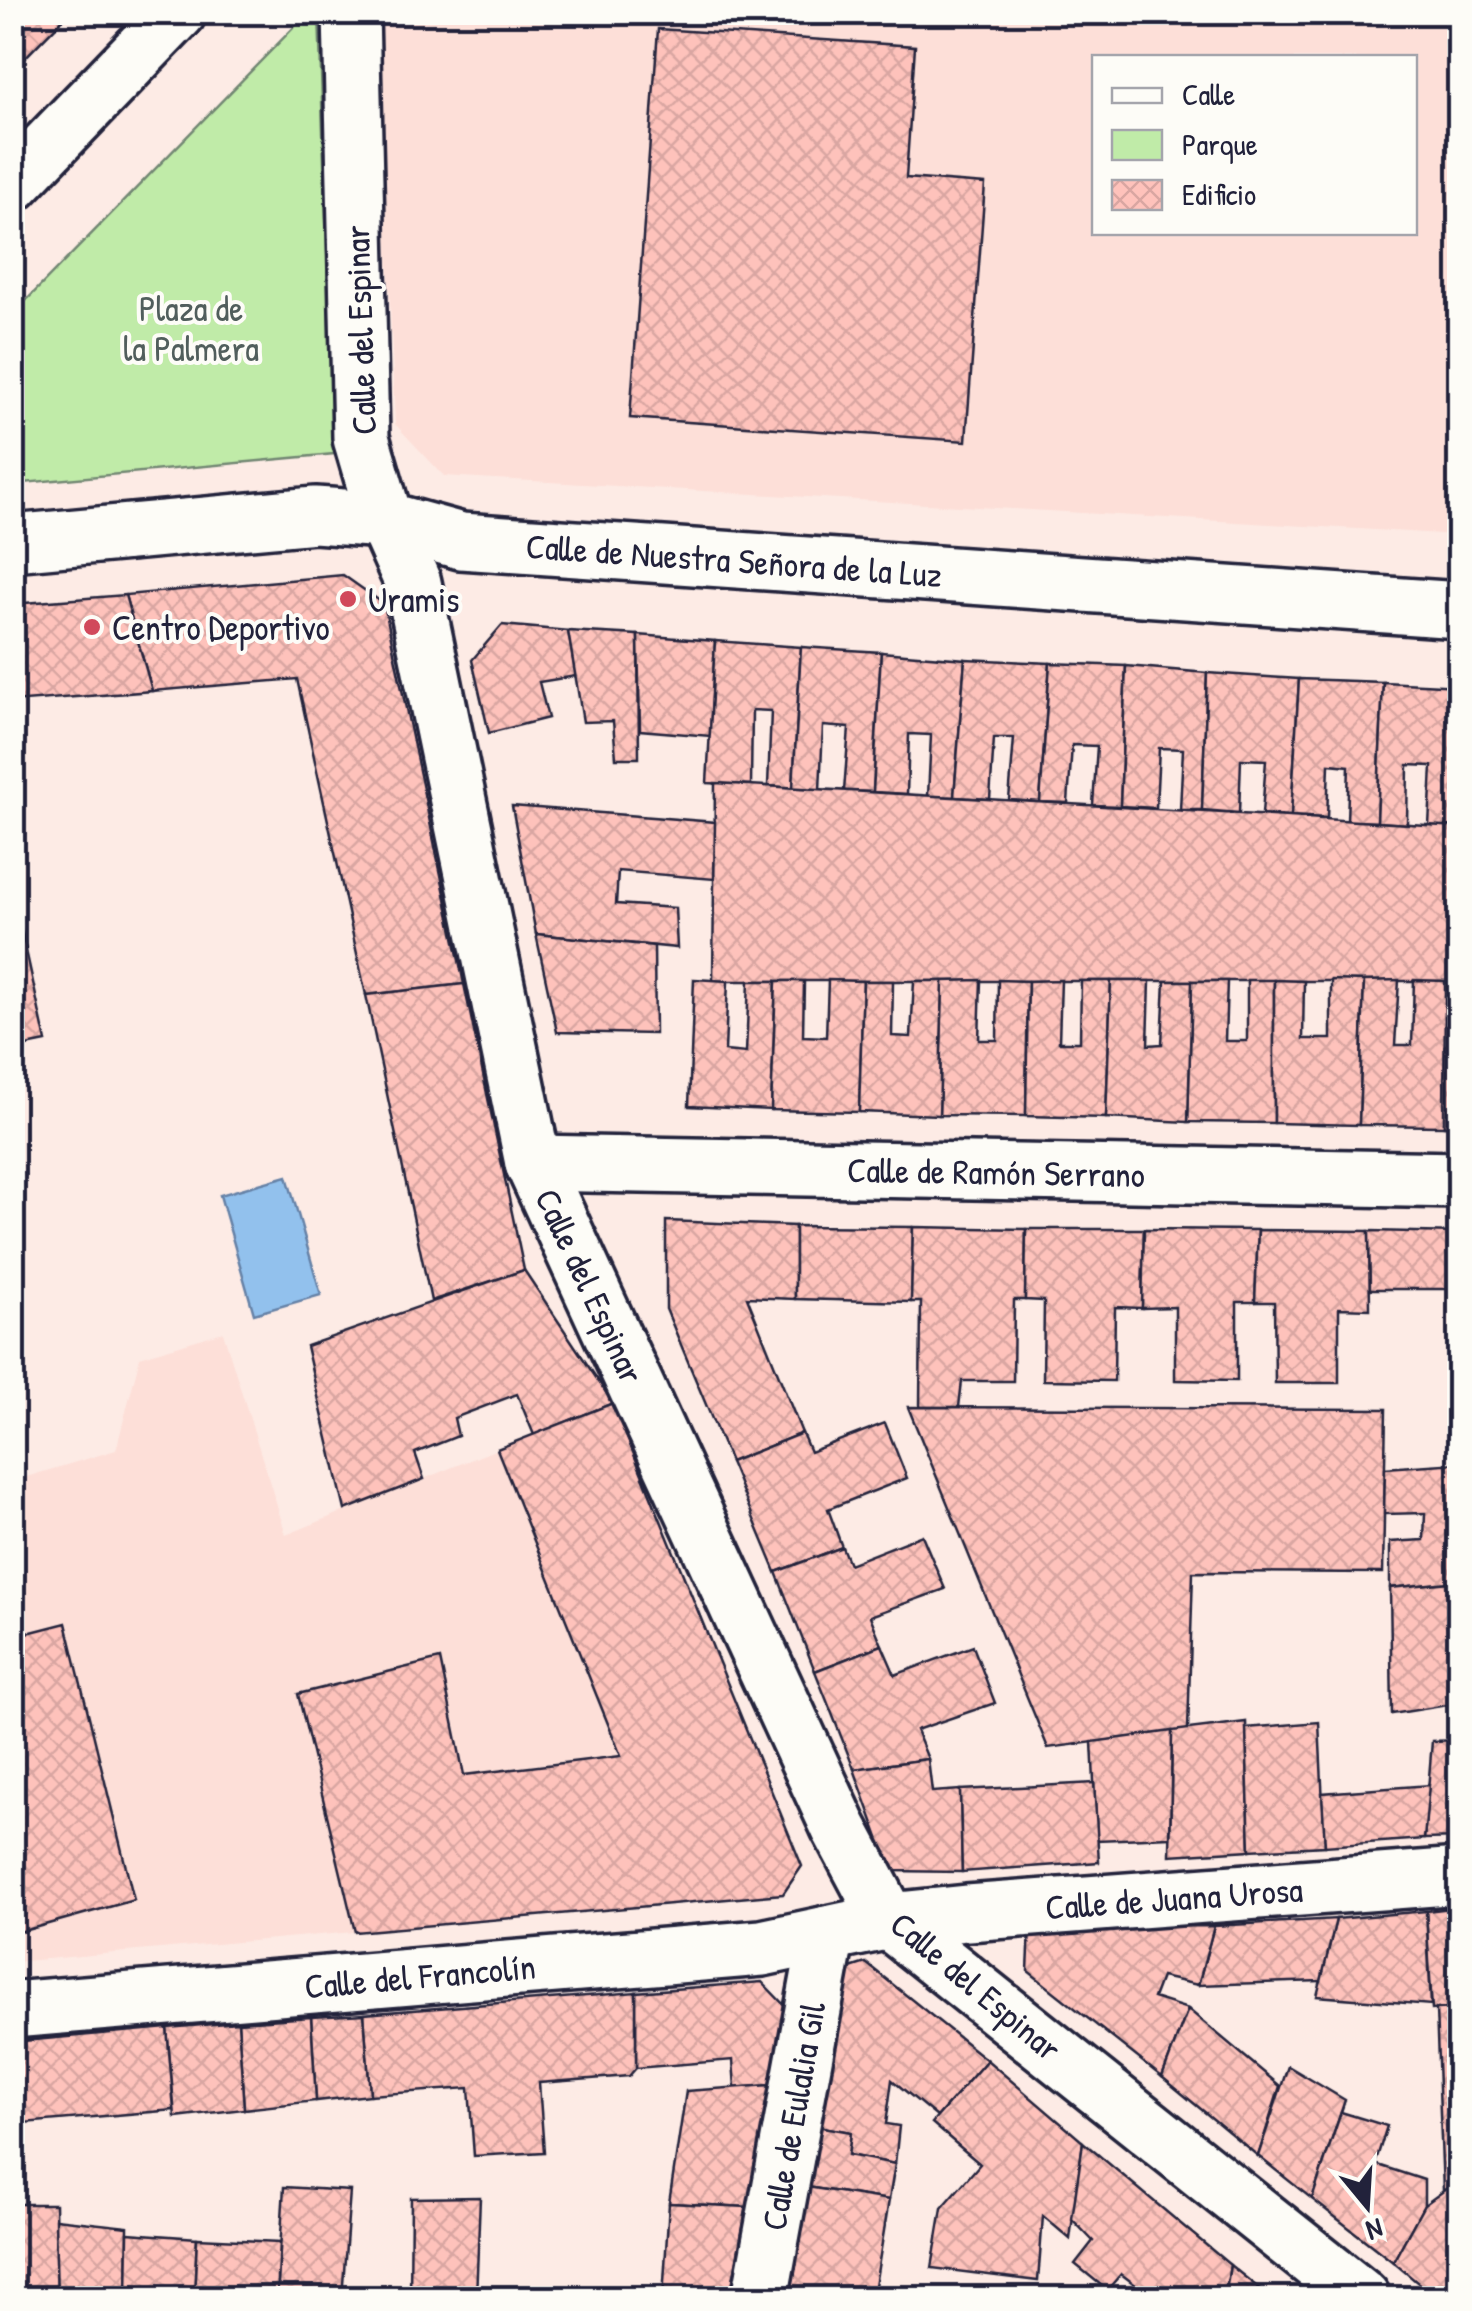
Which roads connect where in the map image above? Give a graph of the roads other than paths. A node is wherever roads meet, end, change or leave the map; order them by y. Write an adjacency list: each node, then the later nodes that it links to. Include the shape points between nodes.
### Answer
1 (178, 12): 3 (street)
2 (351, 12): 4 (street, Calle del Espinar, via 361,438)
3 (12, 184)
4 (385, 520): 5 (street, Calle de Nuestra Señora de la Luz, via 314,515); 6 (street, Calle de Nuestra Señora de la Luz, via 460,542); 7 (street, Calle del Espinar, via 413,583)
5 (12, 543)
6 (1460, 610)
7 (533, 1163): 8 (street, Calle de Ramón Serrano); 10 (street, Calle del Espinar, via 839,1827)
8 (1460, 1180)
9 (1460, 1876): 10 (street, Calle de Juana Urosa)
10 (890, 1921): 11 (street, Calle de Juana Urosa); 14 (street, Calle del Espinar)
11 (827, 1934): 12 (street, Calle del Francolín, via 762,1948); 13 (street, Calle de Eulalia Gil)
12 (12, 2010)
13 (760, 2298)
14 (1362, 2298)

